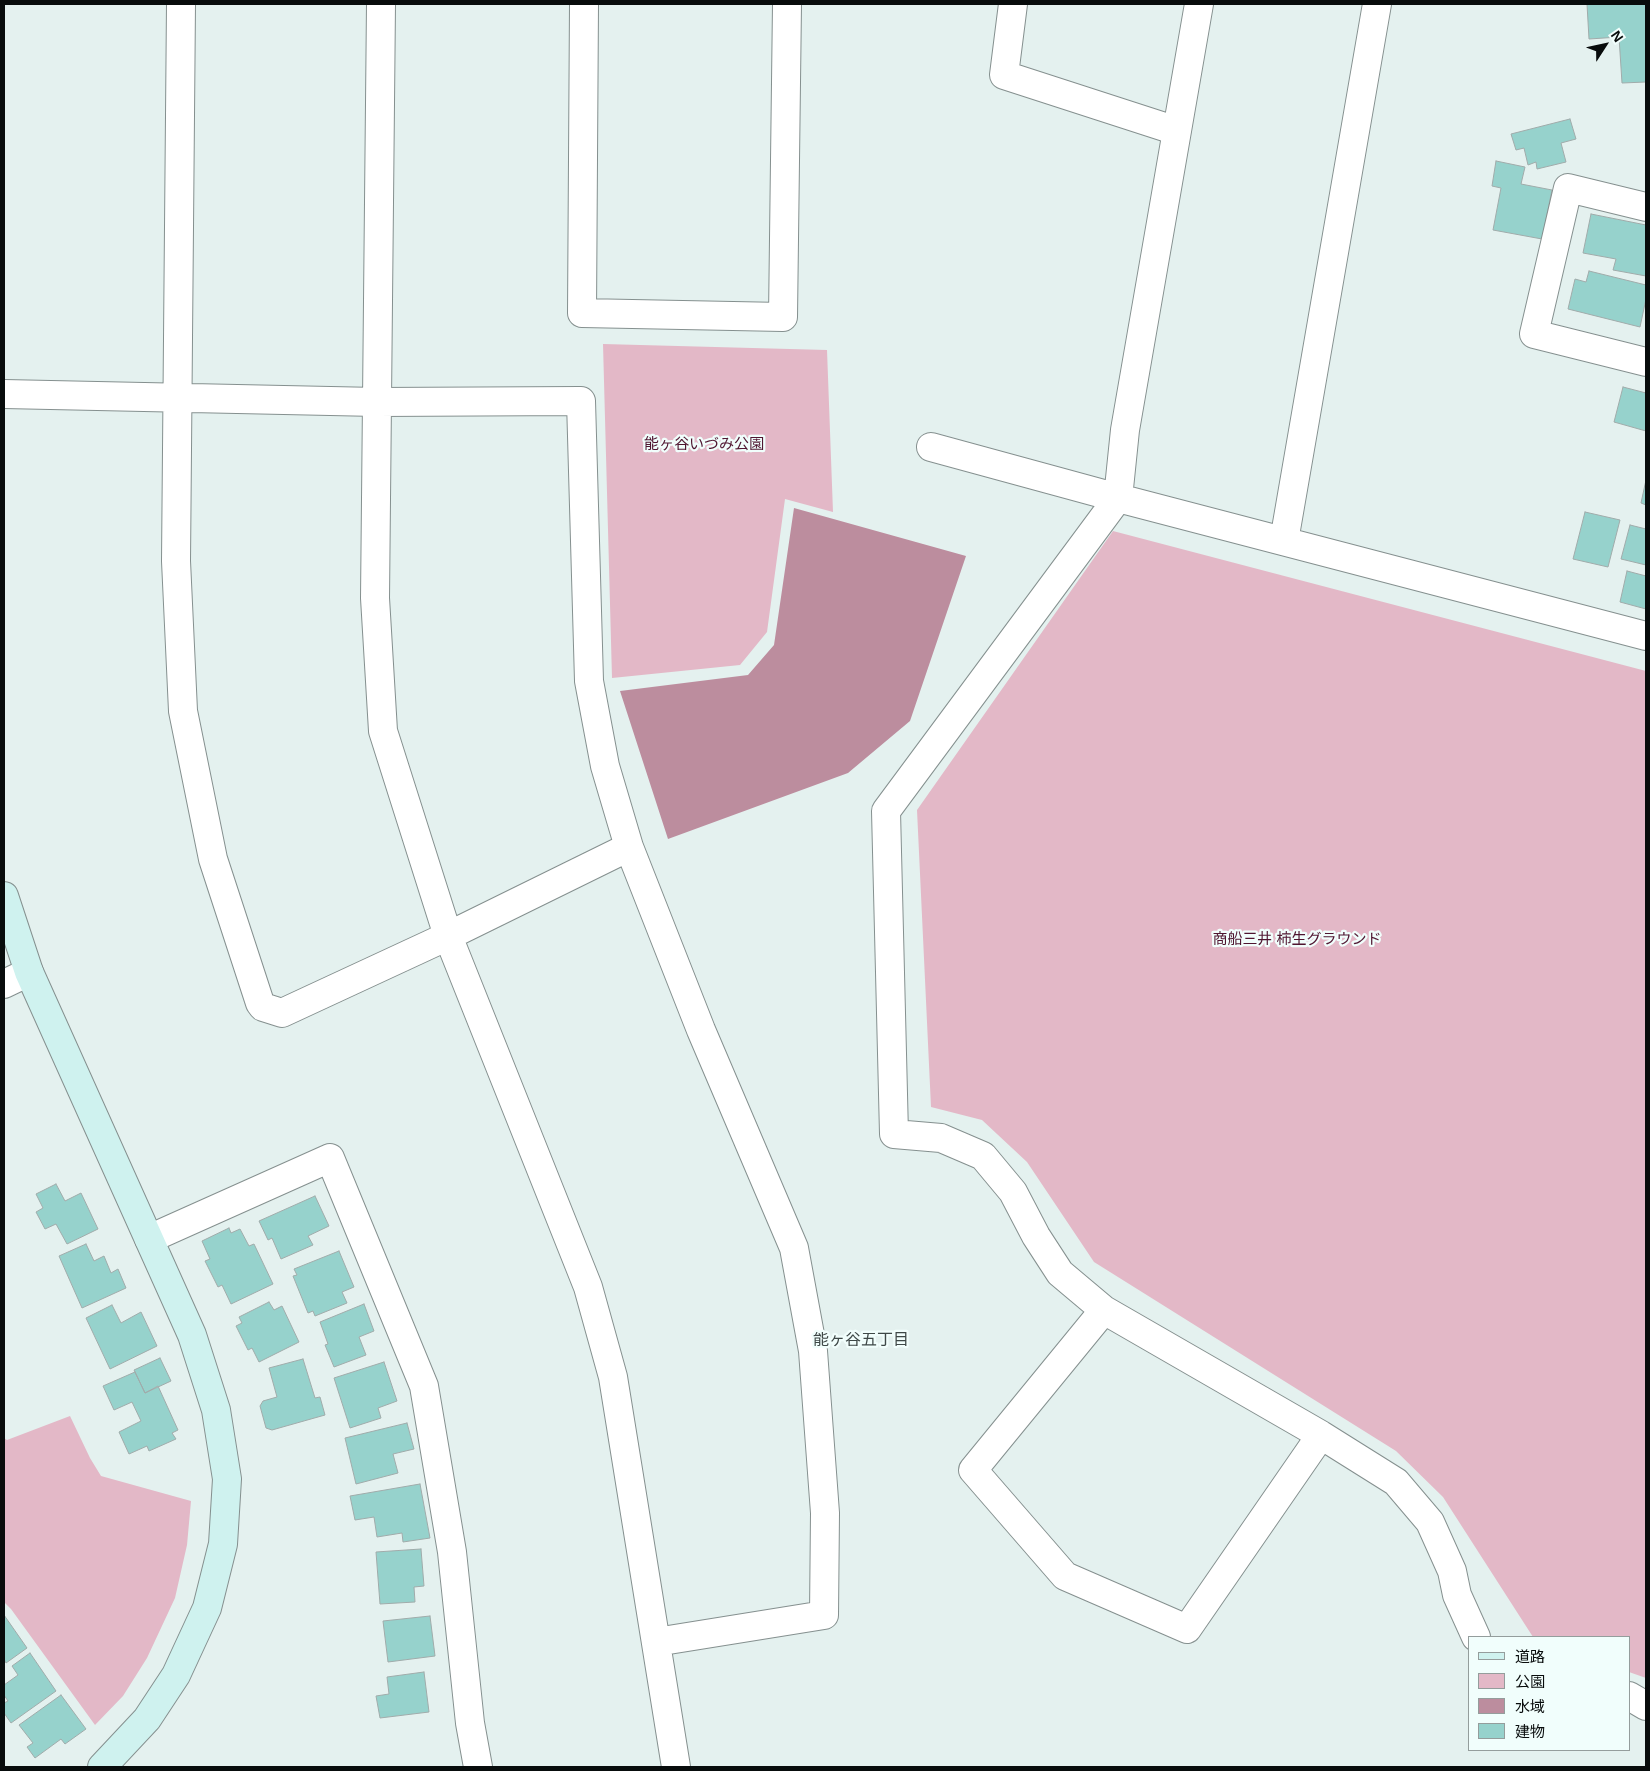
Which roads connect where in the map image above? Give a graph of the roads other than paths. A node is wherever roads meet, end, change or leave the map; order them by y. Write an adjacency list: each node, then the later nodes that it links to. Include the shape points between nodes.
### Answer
1 (181, 4): 12 (street)
2 (382, 4): 13 (street)
3 (584, 4): 4 (street, via 582,313 783,317)
4 (787, 4)
5 (1013, 4): 8 (street, via 1004,75)
6 (1199, 4): 8 (street)
7 (1378, 4): 16 (street)
8 (1177, 131): 15 (street, via 1125,430)
9 (1646, 207): 10 (street, via 1568,188 1534,334)
10 (1646, 362)
11 (4, 394): 12 (street)
12 (176, 398): 13 (street); 20 (street, via 176,561 183,711 212,859 260,1003 282,1013)
13 (377, 402): 18 (street, via 581,401 589,681 605,766); 20 (street, via 375,598 383,731)
14 (931, 447): 15 (street)
15 (1118, 498): 16 (street); 24 (street, via 886,811 894,1134 941,1138 983,1156 1013,1192 1060,1272)
16 (1284, 542): 17 (street)
17 (1646, 636)
18 (629, 847): 20 (street); 27 (street, via 701,1030 794,1248 813,1351 825,1513 824,1615)
19 (4, 896): 21 (street)
20 (448, 936): 27 (street, via 588,1287 613,1377)
21 (29, 972): 22 (street); 23 (street)
22 (4, 984)
23 (148, 1239): 30 (street, via 192,1335 216,1410 226,1479 223,1544 207,1608 176,1675 147,1719); 31 (street, via 330,1158 424,1386 452,1552 470,1723)
24 (1104, 1310): 25 (street); 25 (street, via 973,1470 1065,1576 1187,1629)
25 (1321, 1435): 26 (street, via 1396,1482 1430,1522)
26 (1476, 1636)
27 (656, 1642): 32 (street)
28 (1630, 1697): 29 (street)
29 (1646, 1706)
30 (102, 1767)
31 (478, 1767)
32 (676, 1767)

